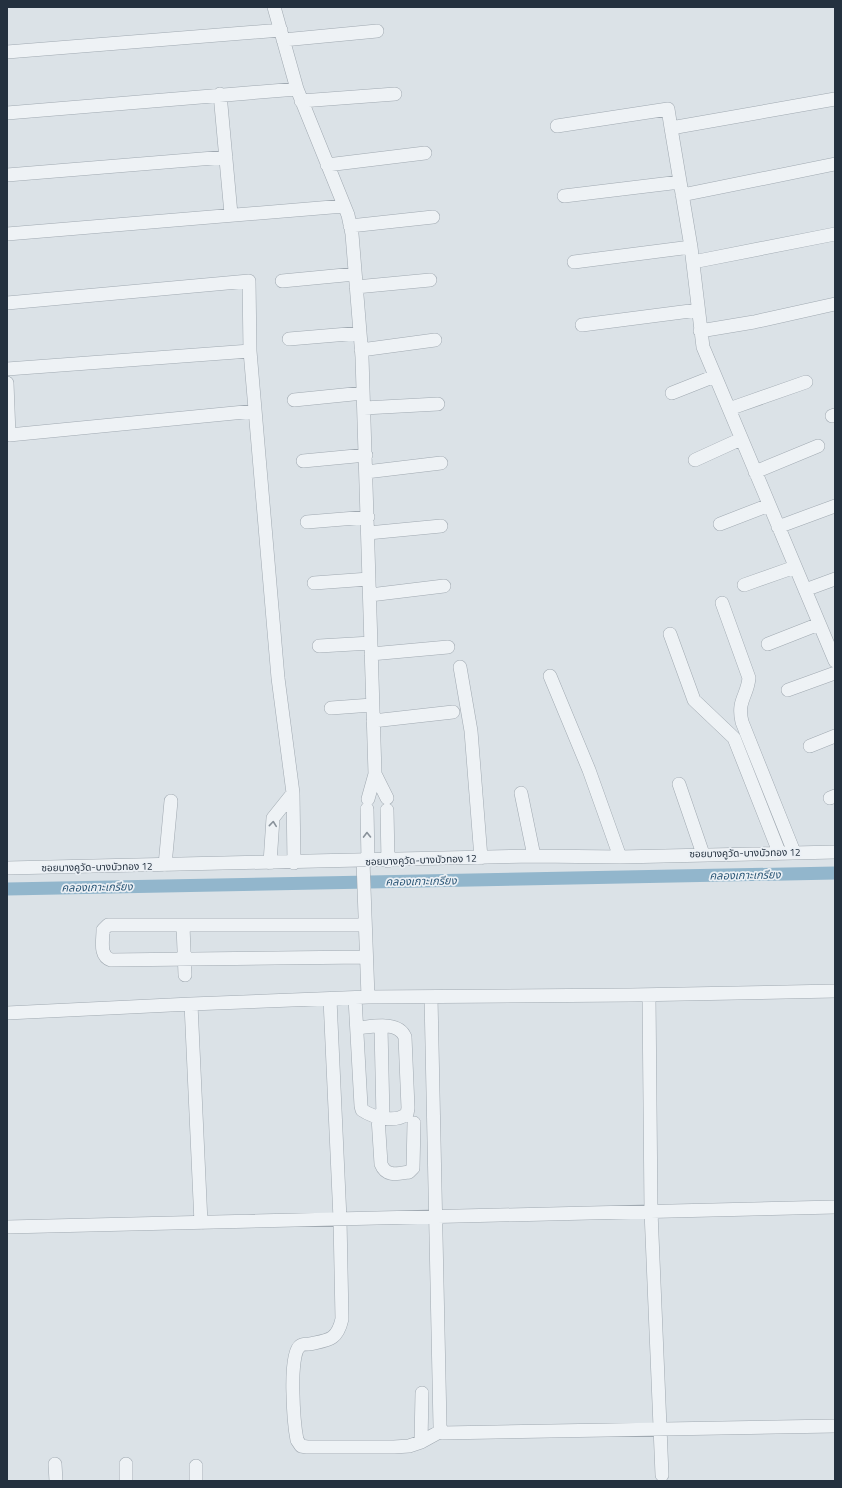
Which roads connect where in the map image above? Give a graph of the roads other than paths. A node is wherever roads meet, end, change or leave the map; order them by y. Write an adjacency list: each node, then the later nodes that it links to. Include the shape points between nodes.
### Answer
1 (274, 7): 3 (street)
2 (376, 31): 3 (street)
3 (282, 35): 4 (street); 5 (street)
4 (7, 52)
5 (296, 88): 6 (street); 9 (street)
6 (220, 94): 10 (street); 14 (street)
7 (395, 94): 9 (street)
8 (835, 99): 12 (street)
9 (301, 101): 16 (street)
10 (7, 113)
11 (557, 126): 12 (street, via 668,109)
12 (671, 128): 18 (street)
13 (425, 154): 16 (street)
14 (226, 157): 17 (street); 21 (street)
15 (835, 164): 18 (street)
16 (327, 166): 20 (street)
17 (7, 175)
18 (681, 188): 19 (street); 26 (street)
19 (564, 196)
20 (344, 206): 21 (street); 23 (street)
21 (231, 214): 24 (street)
22 (433, 217): 23 (street)
23 (350, 226): 31 (street)
24 (7, 234)
25 (835, 234): 28 (street)
26 (691, 247): 27 (street); 28 (street)
27 (574, 262)
28 (693, 262): 34 (street)
29 (430, 280): 31 (street)
30 (282, 281): 31 (street)
31 (356, 281): 37 (street)
32 (7, 303): 41 (street, via 249,281)
33 (835, 304): 36 (street)
34 (698, 310): 35 (street); 36 (street)
35 (582, 325)
36 (700, 331): 43 (street, via 703,347)
37 (360, 333): 38 (street); 40 (street)
38 (289, 339)
39 (435, 340): 40 (street)
40 (361, 350): 46 (street)
41 (250, 351): 42 (street); 52 (street)
42 (7, 369)
43 (715, 376): 47 (street); 51 (street)
44 (806, 382): 51 (street)
45 (7, 383): 52 (street, via 9,435)
46 (363, 393): 48 (street); 50 (street)
47 (672, 393)
48 (294, 400)
49 (438, 404): 50 (street)
50 (364, 408): 55 (street)
51 (729, 409): 53 (street)
52 (255, 411): 98 (street, via 278,678)
53 (741, 439): 56 (street); 60 (street)
54 (818, 446): 60 (street)
55 (366, 455): 57 (street); 59 (street)
56 (695, 460)
57 (303, 461)
58 (440, 463): 59 (street)
59 (366, 472): 63 (street)
60 (755, 472): 61 (street)
61 (769, 505): 65 (street); 67 (street)
62 (835, 506): 67 (street)
63 (368, 517): 64 (street); 68 (street)
64 (307, 522)
65 (720, 524)
66 (441, 526): 68 (street)
67 (778, 527): 69 (street)
68 (368, 533): 70 (street)
69 (795, 567): 73 (street); 75 (street)
70 (370, 579): 72 (street); 76 (street)
71 (835, 579): 75 (street)
72 (314, 583)
73 (744, 585)
74 (444, 586): 76 (street)
75 (805, 590): 78 (street)
76 (370, 595): 83 (street)
77 (722, 602): 101 (street, via 749,678 740,701 742,722)
78 (819, 624): 80 (street); 84 (street)
79 (670, 634): 100 (street, via 694,700 734,738)
80 (768, 644)
81 (319, 646): 83 (street)
82 (448, 647): 83 (street)
83 (371, 649): 89 (street)
84 (833, 652)
85 (460, 667): 106 (street, via 471,731)
86 (835, 673): 88 (street)
87 (550, 676): 105 (street, via 589,770)
88 (788, 690)
89 (372, 705): 90 (street); 92 (street)
90 (331, 708)
91 (453, 712): 92 (street)
92 (373, 721): 95 (street)
93 (835, 736): 94 (street)
94 (810, 746)
95 (375, 774): 107 (street, one-way to 95, via 367,804); 108 (street, via 387,804)
96 (679, 784): 103 (street)
97 (521, 793): 104 (street)
98 (293, 794): 109 (street, one-way to 98, via 273,818); 110 (street)
99 (171, 801): 111 (street)
100 (780, 852): 101 (street, ซอยบางคูวัด-บางบัวทอง 12); 103 (street, ซอยบางคูวัด-บางบัวทอง 12)
101 (794, 852): 102 (street, ซอยบางคูวัด-บางบัวทอง 12)
102 (835, 852)
103 (703, 854): 105 (street, ซอยบางคูวัด-บางบัวทอง 12)
104 (534, 856): 105 (street, ซอยบางคูวัด-บางบัวทอง 12); 106 (street, ซอยบางคูวัด-บางบัวทอง 12)
105 (620, 857)
106 (481, 858): 108 (street, ซอยบางคูวัด-บางบัวทอง 12)
107 (365, 861): 108 (street, ซอยบางคูวัด-บางบัวทอง 12); 110 (street, ซอยบางคูวัด-บางบัวทอง 12); 113 (street)
108 (388, 861)
109 (270, 863): 110 (street, ซอยบางคูวัด-บางบัวทอง 12); 111 (street, ซอยบางคูวัด-บางบัวทอง 12)
110 (294, 863)
111 (165, 865): 112 (street, ซอยบางคูวัด-บางบัวทอง 12)
112 (7, 868)
113 (365, 925): 114 (street); 115 (street)
114 (183, 926): 116 (street); 116 (street, via 108,926 103,930 103,955 111,960)
115 (366, 957): 116 (street); 121 (street)
116 (184, 958): 117 (street)
117 (185, 976)
118 (835, 991): 119 (street)
119 (649, 995): 120 (street); 130 (street)
120 (431, 997): 121 (street); 131 (street)
121 (361, 998): 122 (street); 126 (street)
122 (330, 999): 123 (street); 132 (street)
123 (191, 1004): 124 (street); 133 (street)
124 (7, 1013)
125 (381, 1026): 126 (street); 127 (street); 127 (street, via 398,1028 405,1037 408,1100 407,1114 402,1118)
126 (357, 1028): 127 (street, via 362,1110 372,1116)
127 (381, 1117): 128 (street, via 381,1164 389,1174 409,1172 413,1168)
128 (414, 1123)
129 (835, 1207): 130 (street)
130 (651, 1211): 131 (street); 137 (street)
131 (436, 1216): 132 (street); 138 (street)
132 (340, 1218): 133 (street); 139 (street, via 342,1319 334,1338 300,1345 296,1350 293,1363 298,1443 307,1447 394,1447)
133 (201, 1223): 134 (street)
134 (7, 1227)
135 (422, 1393): 139 (street)
136 (835, 1426): 137 (street)
137 (659, 1429): 138 (street, via 445,1434); 143 (street)
138 (441, 1432): 139 (street)
139 (421, 1442)
140 (55, 1464): 144 (street)
141 (126, 1464): 145 (street)
142 (196, 1466): 146 (street)
143 (662, 1475)
144 (56, 1481)
145 (126, 1481)
146 (196, 1481)

